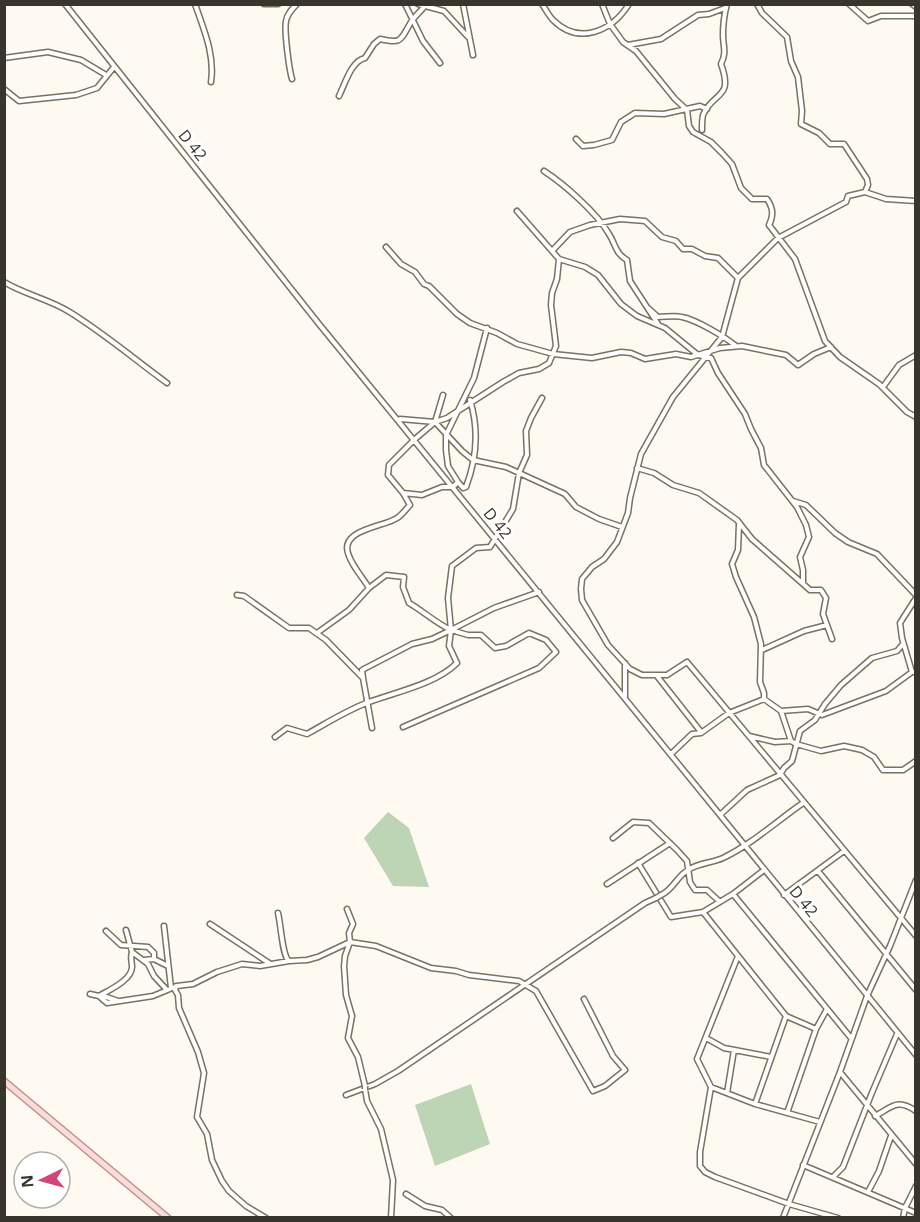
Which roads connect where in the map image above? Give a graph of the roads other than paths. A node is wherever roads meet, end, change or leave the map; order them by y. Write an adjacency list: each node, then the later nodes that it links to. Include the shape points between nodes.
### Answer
1 (65, 4): 24 (street, D 42 / D 42)
2 (195, 4): 27 (street, via 210,50)
3 (264, 4): 4 (street)
4 (278, 4)
5 (297, 4): 26 (street, via 286,20)
6 (405, 4): 17 (street)
7 (418, 4): 15 (street)
8 (463, 4): 19 (street)
9 (542, 4): 18 (street, via 553,20 578,33 596,33)
10 (602, 4): 18 (street)
11 (629, 4): 18 (street)
12 (758, 4): 35 (street, via 787,37 798,76 801,124 819,132 830,144 844,144 867,179)
13 (849, 4): 16 (street, via 868,21 881,16)
14 (726, 6): 20 (street, via 699,15 661,39); 30 (street, via 726,55 721,64 725,85 721,96)
15 (424, 7): 17 (street); 19 (street, via 444,11)
16 (915, 16)
17 (412, 20): 23 (street); 29 (street, via 399,40 380,39 374,44 351,69)
18 (610, 24): 20 (street)
19 (468, 37): 21 (street)
20 (628, 45): 31 (street)
21 (473, 56)
22 (4, 58): 25 (street, via 48,51 81,60)
23 (440, 63)
24 (114, 67): 25 (street); 64 (street, D 42 / D 42)
25 (106, 75): 28 (street, via 97,88 76,95 19,101)
26 (292, 79)
27 (211, 82)
28 (4, 89)
29 (339, 96)
30 (707, 109): 31 (street, via 700,106); 32 (street)
31 (687, 110): 33 (street, via 635,113 621,122 616,135 606,143 583,146); 39 (street, via 693,132 711,142 732,164 741,188 752,199 767,199 773,213 770,225)
32 (702, 130)
33 (576, 139)
34 (544, 171): 38 (street, via 582,201)
35 (865, 192): 36 (street, via 886,199); 39 (street, via 848,196 846,202)
36 (915, 201)
37 (517, 211): 41 (street)
38 (600, 223): 41 (street, via 570,232); 43 (street, via 621,219 645,221 682,249 718,258); 45 (street, via 619,255 627,260 630,281)
39 (778, 238): 43 (street); 50 (street, via 795,260 825,341)
40 (386, 247): 47 (street, via 457,314)
41 (552, 251): 42 (street)
42 (559, 259): 46 (street, via 598,275 621,304); 52 (street, via 551,305 556,346)
43 (738, 278): 48 (street)
44 (4, 282): 56 (street, via 67,310)
45 (645, 306): 46 (street); 48 (street, via 658,317 682,317)
46 (658, 325): 53 (street)
47 (487, 328): 52 (street, via 517,344); 58 (street)
48 (722, 337): 49 (street); 51 (street)
49 (737, 347): 50 (street, via 786,356 798,365); 51 (street)
50 (831, 347): 57 (street)
51 (712, 350): 53 (street); 55 (street)
52 (553, 354): 53 (street, via 592,358 621,352 645,359); 61 (street, via 549,363 539,369 519,373)
53 (698, 354): 55 (street)
54 (915, 355): 57 (street, via 899,365)
55 (706, 357): 69 (street, via 673,397 649,437); 74 (street, via 711,358 745,414 761,448 764,465)
56 (167, 383)
57 (883, 387): 63 (street)
58 (466, 394): 61 (street); 62 (street)
59 (443, 395): 65 (street)
60 (542, 398): 70 (street, via 526,431 527,455)
61 (470, 401): 62 (street); 68 (street, via 477,433)
62 (459, 408): 65 (street); 66 (street)
63 (915, 417)
64 (399, 419): 65 (street); 67 (street, D 42 / D 42)
65 (435, 422): 66 (street); 67 (street)
66 (446, 435): 68 (street); 71 (street, via 448,466)
67 (415, 439): 72 (street, D 42 / D 42); 73 (street, via 389,465 388,475)
68 (473, 460): 70 (street); 71 (street, via 465,489)
69 (637, 468): 75 (street, via 699,493); 76 (street)
70 (519, 473): 76 (street, via 565,494 576,507); 77 (street, via 513,509)
71 (458, 482): 72 (street)
72 (453, 487): 73 (street, via 422,495); 77 (street, D 42 / D 42)
73 (403, 493): 79 (street, via 410,505 397,519 351,537 348,544 348,555)
74 (792, 501): 78 (street, via 809,537 800,557); 82 (street, via 806,505 848,542 877,554)
75 (739, 524): 78 (street); 88 (street, via 738,550 732,564 754,617)
76 (622, 527): 89 (street, via 604,559 582,579 581,589 582,600 608,645)
77 (496, 539): 80 (street, D 42 / D 42); 84 (street, via 490,547 476,548 452,566 448,598)
78 (803, 583): 83 (street, via 810,590 821,590)
79 (369, 588): 84 (street, via 386,575 404,577 409,603); 85 (street, via 349,610)
80 (539, 592): 84 (street, via 494,608); 93 (street, D 42 / D 42)
81 (237, 595): 85 (street, via 289,627 309,628)
82 (915, 596): 87 (street, via 900,623)
83 (827, 625): 86 (street); 88 (street)
84 (451, 630): 92 (street, via 412,644 362,670); 95 (street, via 449,646 457,663 450,670); 99 (street, via 481,635 495,648 529,633 546,640 556,652 539,668)
85 (316, 633): 92 (street)
86 (832, 639)
87 (903, 644): 90 (street); 98 (street, via 897,651 872,658 841,685)
88 (762, 650): 94 (street, via 760,682)
89 (625, 663): 91 (street, via 642,675); 93 (street)
90 (914, 672): 98 (street, via 886,691)
91 (657, 676): 97 (street, via 667,675 687,662); 101 (street)
92 (363, 678): 95 (street)
93 (625, 697): 106 (street, D 42 / D 42)
94 (764, 699): 96 (street); 97 (street)
95 (367, 702): 100 (street); 103 (street, via 307,734 287,728)
96 (781, 711): 98 (street, via 808,709); 104 (street)
97 (729, 712): 101 (street); 102 (street)
98 (819, 714): 105 (street, via 800,731)
99 (404, 727)
100 (372, 728)
101 (701, 733): 106 (street, via 692,734)
102 (748, 736): 104 (street); 108 (street)
103 (275, 737)
104 (791, 741): 105 (street)
105 (796, 744): 107 (street, via 821,751 844,746 862,750 874,757 883,770 903,770); 108 (street, via 792,761)
106 (671, 754): 110 (street, D 42 / D 42)
107 (915, 761)
108 (780, 775): 109 (street); 110 (street, via 747,790)
109 (803, 803): 113 (street); 114 (street)
110 (720, 815): 113 (street, D 42 / D 42)
111 (613, 838): 112 (street, via 633,822 649,823)
112 (670, 843): 115 (street); 116 (street, via 687,861)
113 (744, 845): 116 (street, via 721,859); 117 (street, D 42 / D 42)
114 (844, 851): 118 (street); 127 (street)
115 (638, 863): 120 (street); 125 (street, via 671,917)
116 (687, 870): 123 (street, via 695,890 707,891); 142 (street, bridge, via 667,892)
117 (764, 870): 121 (street); 122 (street, D 42 / D 42)
118 (818, 871): 122 (street); 135 (street)
119 (915, 880): 127 (street)
120 (607, 884)
121 (732, 894): 123 (street); 150 (street)
122 (784, 895): 148 (street, D 42 / D 42)
123 (720, 902): 125 (street)
124 (347, 909): 133 (street, via 352,924)
125 (704, 912): 136 (street)
126 (278, 913): 139 (street, via 284,955)
127 (902, 919): 132 (street); 135 (street)
128 (210, 924): 140 (street)
129 (164, 926): 141 (street)
130 (126, 930): 134 (street)
131 (106, 931): 134 (street)
132 (915, 936)
133 (350, 942): 139 (street, via 318,957); 142 (street, via 390,950 431,968 515,980); 182 (street, via 344,966 352,1016 348,1038 358,1057 367,1101 381,1129 393,1180)
134 (132, 950): 137 (street, via 148,947); 138 (street); 147 (street, via 129,975)
135 (887, 954): 145 (street); 148 (street)
136 (738, 956): 151 (street); 154 (street)
137 (154, 959): 138 (street); 141 (street)
138 (143, 960): 144 (street)
139 (289, 960): 140 (street)
140 (269, 963): 143 (street, via 242,964 193,984)
141 (168, 966): 144 (street)
142 (525, 985): 149 (street, via 536,992 593,1091 625,1070 613,1056); 163 (street, via 398,1071)
143 (177, 986): 144 (street); 181 (street, via 180,1011 204,1073 197,1117 207,1134 215,1167 229,1191)
144 (169, 989): 147 (street, via 149,997 107,1003)
145 (915, 990)
146 (90, 994): 147 (street)
147 (100, 995)
148 (867, 996): 153 (street, D 42 / D 42); 155 (street)
149 (584, 999)
150 (827, 1008): 152 (street); 155 (street)
151 (786, 1016): 152 (street); 158 (street)
152 (816, 1029): 167 (street)
153 (898, 1033): 157 (street, D 42 / D 42); 165 (street)
154 (706, 1038): 156 (street); 161 (street, via 697,1059)
155 (851, 1038): 159 (street)
156 (734, 1050): 158 (street); 162 (street)
157 (915, 1055)
158 (771, 1057): 164 (street)
159 (840, 1072): 165 (street); 169 (street)
160 (4, 1081): 180 (main road)
161 (711, 1087): 162 (street); 177 (street, via 700,1166 715,1177)
162 (727, 1094): 164 (street)
163 (345, 1095)
164 (755, 1104): 167 (street)
165 (867, 1105): 168 (street); 173 (street, via 843,1167)
166 (915, 1111): 168 (street, via 899,1104)
167 (788, 1113): 169 (street)
168 (875, 1116): 170 (street)
169 (819, 1122): 172 (street)
170 (891, 1136): 171 (street); 175 (street)
171 (915, 1164)
172 (803, 1165): 173 (street); 177 (street)
173 (833, 1177): 175 (street)
174 (915, 1186): 178 (street)
175 (868, 1192): 178 (street)
176 (406, 1194): 183 (street)
177 (789, 1204): 184 (street); 185 (street)
178 (905, 1208): 179 (street); 186 (street)
179 (915, 1212)
180 (167, 1217)
181 (266, 1218)
182 (391, 1218)
183 (451, 1218)
184 (783, 1218)
185 (838, 1218)
186 (903, 1218)

